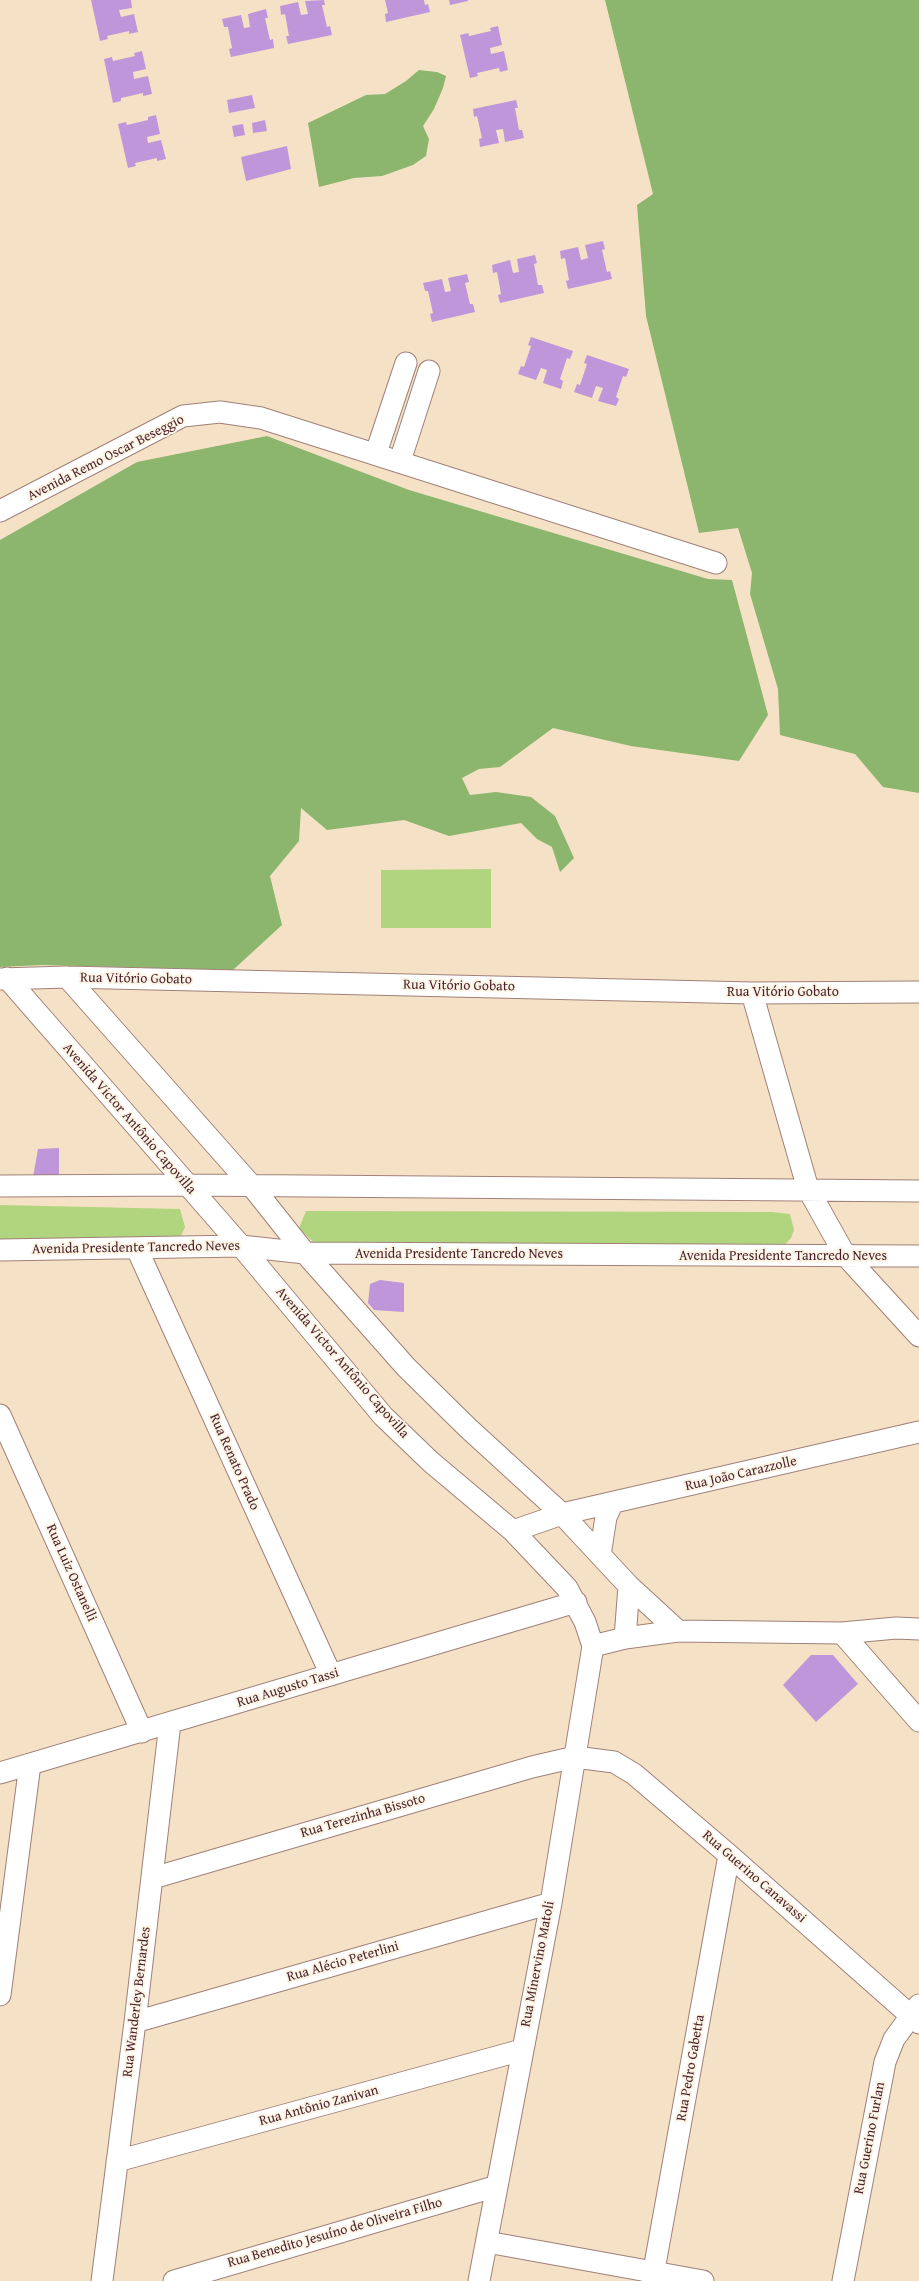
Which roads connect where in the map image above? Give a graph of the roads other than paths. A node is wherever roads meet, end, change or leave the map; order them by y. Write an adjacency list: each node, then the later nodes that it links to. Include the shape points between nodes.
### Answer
1 (406, 363): 3 (street)
2 (430, 370): 4 (street)
3 (376, 453): 4 (street, Avenida Remo Oscar Beseggio); 5 (street, Avenida Remo Oscar Beseggio, via 261,418 220,412 183,416)
4 (400, 461): 6 (street, Avenida Remo Oscar Beseggio)
5 (0, 511)
6 (716, 562)
7 (67, 977): 8 (street, Rua Vitório Gobato); 10 (street, Rua Vitório Gobato); 12 (street)
8 (4, 978): 11 (street, Avenida Victor Antônio Capovilla)
9 (919, 992): 10 (street, Rua Vitório Gobato)
10 (752, 993): 14 (street)
11 (186, 1185): 12 (street); 13 (street); 16 (street, Avenida Victor Antônio Capovilla)
12 (251, 1185): 14 (street); 19 (street)
13 (0, 1186)
14 (808, 1188): 15 (street); 20 (street)
15 (919, 1191)
16 (241, 1246): 17 (street, Avenida Presidente Tancredo Neves); 19 (street, Avenida Presidente Tancredo Neves); 27 (street, Avenida Victor Antônio Capovilla, via 383,1416 431,1462)
17 (137, 1249): 18 (street, Avenida Presidente Tancredo Neves, via 114,1247); 36 (street, Rua Renato Prado)
18 (0, 1250)
19 (306, 1253): 20 (street, Avenida Presidente Tancredo Neves); 26 (street, via 406,1367)
20 (845, 1255): 21 (street, Avenida Presidente Tancredo Neves); 22 (street)
21 (919, 1256)
22 (919, 1336)
23 (0, 1415): 39 (street, Rua Luiz Ostanelli)
24 (919, 1432): 25 (street, Rua João Carazzolle)
25 (612, 1504): 26 (street, Rua João Carazzolle); 28 (street, via 606,1517)
26 (562, 1514): 27 (street, Rua João Carazzolle); 28 (street)
27 (513, 1531): 30 (street, Avenida Victor Antônio Capovilla, via 567,1588)
28 (600, 1555): 29 (street)
29 (629, 1586): 32 (street); 34 (street)
30 (576, 1602): 35 (street, Avenida Victor Antônio Capovilla); 36 (street, Rua Augusto Tassi)
31 (919, 1629): 33 (street, via 896,1628)
32 (678, 1631): 33 (street); 34 (street)
33 (842, 1633): 37 (street)
34 (625, 1638): 35 (street)
35 (593, 1646): 40 (street, Rua Minervino Matoli)
36 (331, 1675): 38 (street, Rua Augusto Tassi)
37 (919, 1721)
38 (170, 1724): 39 (street, Rua Augusto Tassi); 44 (street, Rua Wanderley Bernardes)
39 (142, 1732): 41 (street, Rua Augusto Tassi)
40 (575, 1757): 43 (street, Rua Guerino Canavassi, via 614,1762 634,1774); 44 (street, Rua Terezinha Bissoto, via 532,1766); 45 (street, Rua Minervino Matoli)
41 (30, 1764): 42 (street, Rua Augusto Tassi); 46 (street)
42 (0, 1773)
43 (729, 1855): 47 (street, Rua Guerino Canavassi); 53 (street, Rua Pedro Gabetta)
44 (153, 1878): 48 (street, Rua Wanderley Bernardes)
45 (550, 1903): 48 (street, Rua Alécio Peterlini); 49 (street, Rua Minervino Matoli)
46 (0, 1995)
47 (916, 2014): 58 (street, Rua Guerino Furlan, via 894,2040 885,2062)
48 (136, 2022): 50 (street, Rua Wanderley Bernardes)
49 (522, 2050): 50 (street, Rua Antônio Zanivan); 51 (street, Rua Minervino Matoli)
50 (117, 2162): 54 (street, Rua Wanderley Bernardes)
51 (497, 2186): 52 (street, Rua Minervino Matoli); 55 (street, Rua Benedito Jesuíno de Oliveira Filho)
52 (487, 2242): 53 (street); 56 (street, Rua Minervino Matoli)
53 (653, 2276): 57 (street)
54 (102, 2281)
55 (174, 2281)
56 (479, 2281)
57 (703, 2281)
58 (843, 2281)

